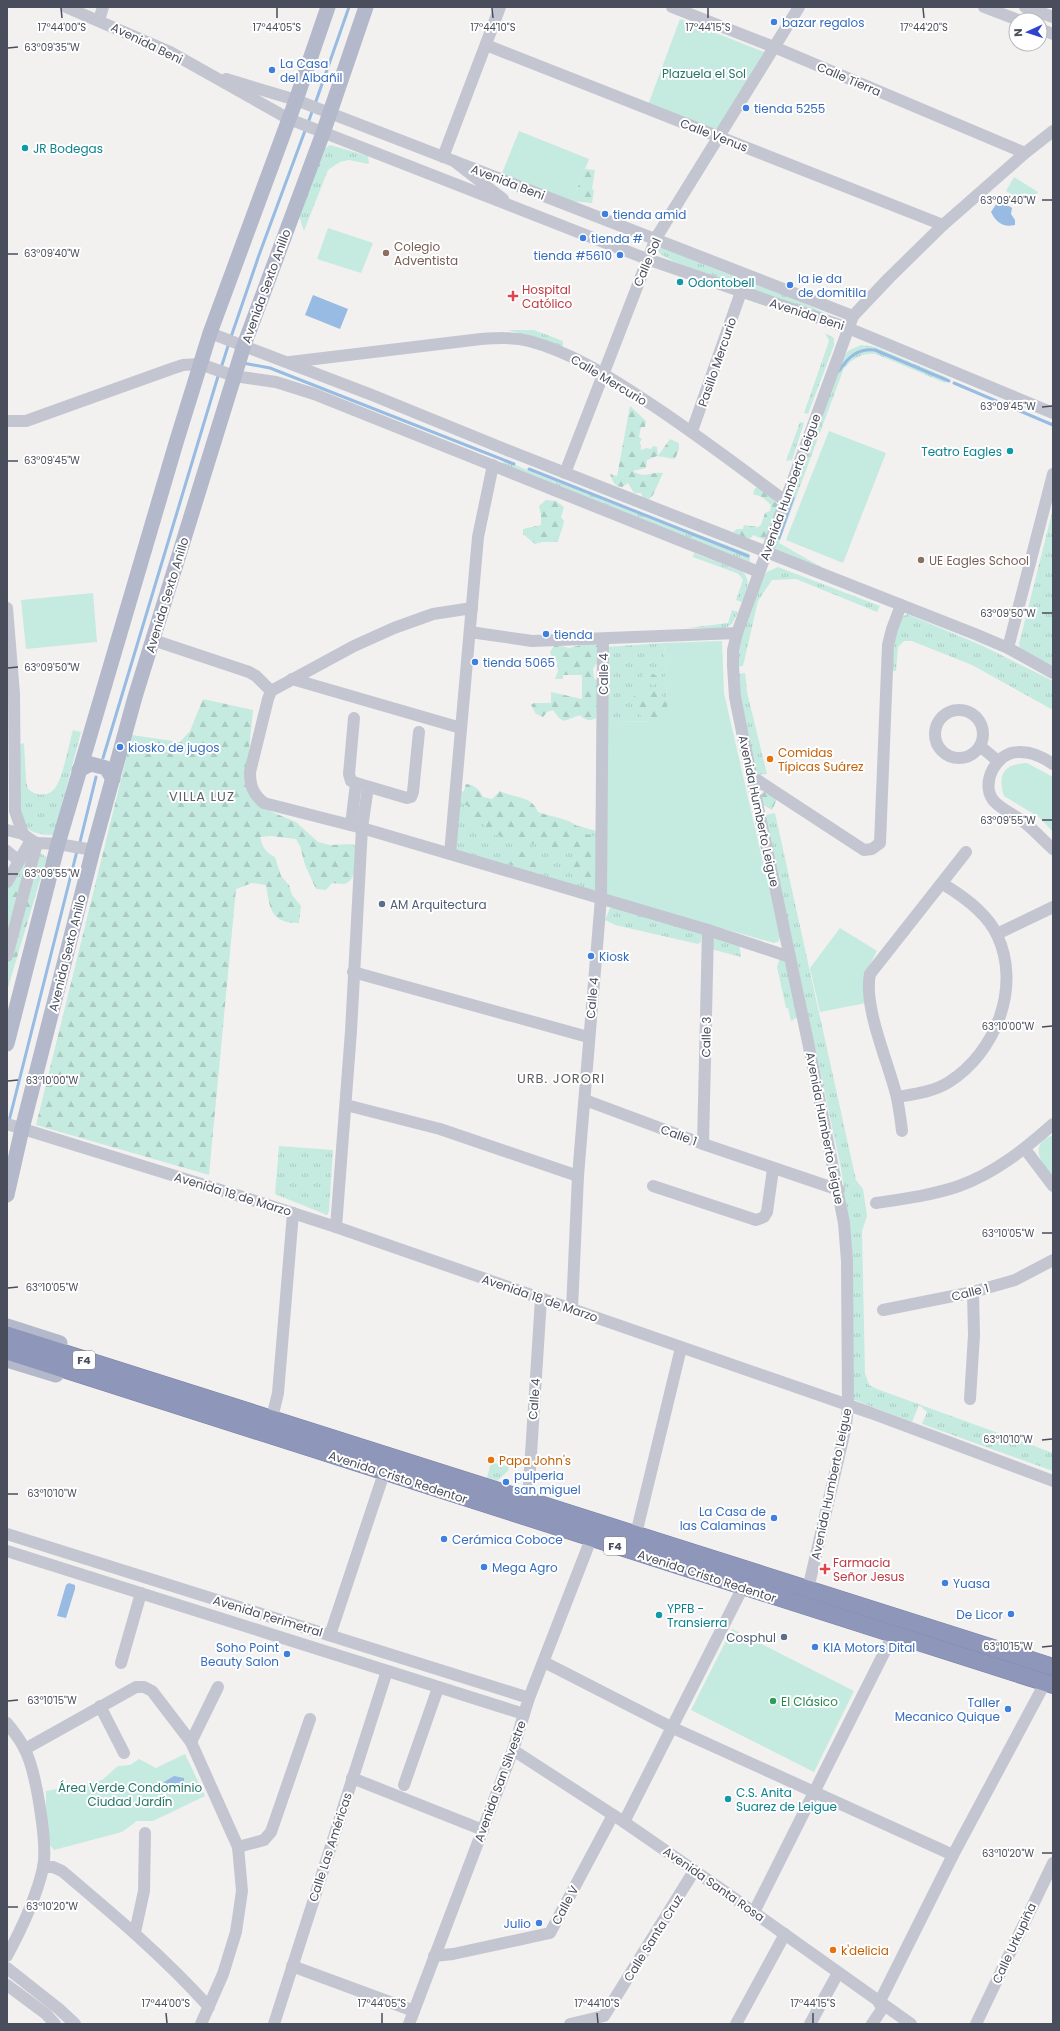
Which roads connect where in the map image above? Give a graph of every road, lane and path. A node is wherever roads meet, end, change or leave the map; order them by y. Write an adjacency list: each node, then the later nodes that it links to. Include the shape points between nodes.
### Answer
1 (66, 7): 12 (street, Avenida Beni)
2 (103, 7): 12 (street)
3 (328, 7): 16 (main road)
4 (366, 7): 17 (main road, Avenida Sexto Anillo)
5 (500, 7): 13 (street)
6 (672, 7): 14 (street, Calle Tierra)
7 (799, 7): 14 (street, Calle Sol)
8 (984, 7): 10 (street)
9 (1025, 7): 11 (street)
10 (1008, 16)
11 (1053, 17)
12 (99, 20): 15 (street, Avenida Beni, via 170,52)
13 (486, 45): 21 (street, Calle Venus); 23 (street)
14 (774, 47): 21 (street, Calle Sol); 22 (street, Calle Tierra)
15 (204, 73): 16 (street, Avenida Beni); 18 (street, Avenida Beni)
16 (299, 101): 17 (street, Avenida Beni); 18 (main road)
17 (327, 112): 20 (main road, Avenida Sexto Anillo); 23 (street, Avenida Beni)
18 (291, 120): 20 (street, Avenida Beni); 31 (main road)
19 (1053, 131): 22 (street, Avenida Humberto Leigue)
20 (320, 132): 24 (street, Avenida Beni); 32 (main road, Avenida Sexto Anillo)
21 (719, 137): 25 (street, Calle Venus); 26 (street, Calle Sol)
22 (1025, 153): 25 (street, Avenida Humberto Leigue)
23 (449, 159): 24 (street, Avenida Beni); 26 (street, Avenida Beni)
24 (513, 207): 27 (street, Avenida Beni)
25 (943, 225): 29 (street, Avenida Humberto Leigue)
26 (656, 238): 27 (street, Calle Sol); 29 (street, Avenida Beni)
27 (647, 259): 28 (street, Avenida Beni); 35 (street, Calle Sol)
28 (741, 292): 30 (street, Avenida Beni); 39 (street, Pasillo Mercurio)
29 (853, 316): 30 (street, Avenida Humberto Leigue)
30 (848, 328): 37 (street, Avenida Beni); 45 (street, Avenida Humberto Leigue)
31 (214, 334): 32 (street); 34 (main road)
32 (239, 343): 33 (street); 36 (main road, Avenida Sexto Anillo)
33 (286, 362): 35 (street, Calle Mercurio, via 481,339 512,338 567,354); 40 (street)
34 (204, 366): 36 (street); 38 (street, via 183,365 26,420); 63 (main road)
35 (602, 373): 39 (street, Calle Mercurio); 42 (street, Calle Sol)
36 (230, 374): 41 (street, via 276,382 314,394); 54 (main road, Avenida Sexto Anillo)
37 (1053, 413)
38 (7, 421)
39 (692, 431): 45 (street, Calle Mercurio)
40 (525, 457): 42 (street); 44 (street)
41 (493, 465): 44 (street); 50 (street, via 478,537)
42 (565, 473): 46 (street)
43 (1053, 474): 55 (street)
44 (518, 475): 47 (street)
45 (785, 500): 46 (street, Avenida Humberto Leigue)
46 (766, 553): 47 (street, Avenida Humberto Leigue); 48 (street)
47 (758, 572): 52 (street, Avenida Humberto Leigue)
48 (901, 605): 55 (street); 69 (street, via 888,645 880,843 872,849 864,850)
49 (7, 608): 59 (street)
50 (472, 608): 51 (street); 57 (street, via 432,614 394,628)
51 (470, 632): 53 (street, via 522,641); 61 (street)
52 (738, 633): 53 (street); 69 (street, Avenida Humberto Leigue, via 733,650 735,696)
53 (603, 639): 86 (street, Calle 4)
54 (153, 640): 58 (street, via 249,672); 65 (main road, Avenida Sexto Anillo)
55 (1008, 648): 56 (street)
56 (1053, 673)
57 (292, 679): 58 (street); 61 (street)
58 (271, 691): 74 (street, via 250,772 250,782 257,797 264,803)
59 (10, 694): 73 (street)
60 (354, 718): 71 (street, via 348,774 351,781)
61 (461, 728): 82 (street)
62 (419, 732): 72 (street, via 411,796 407,798)
63 (87, 744): 65 (main road, via 95,756 107,760); 68 (main road)
64 (980, 746): 66 (street)
65 (119, 754): 70 (main road, Avenida Sexto Anillo)
66 (998, 761): 67 (street, via 1008,754 1018,752 1037,755); 79 (street, via 990,775 988,788 994,800 1024,822)
67 (1053, 764)
68 (80, 770): 70 (main road, via 91,764 106,768); 77 (main road)
69 (751, 776): 91 (street, Avenida Humberto Leigue)
70 (113, 779): 78 (main road, Avenida Sexto Anillo)
71 (356, 783): 72 (street); 74 (street)
72 (368, 787): 74 (street)
73 (11, 807): 76 (street)
74 (356, 827): 82 (street); 92 (street)
75 (7, 830): 76 (street)
76 (31, 839): 77 (street); 83 (street); 90 (street)
77 (62, 844): 78 (street); 94 (main road)
78 (87, 848): 99 (main road, Avenida Sexto Anillo)
79 (1053, 849)
80 (7, 851): 83 (street)
81 (966, 852): 85 (street)
82 (450, 854): 86 (street)
83 (19, 861): 84 (street)
84 (7, 882)
85 (943, 884): 89 (street, via 964,896); 95 (street, via 870,974 868,984 876,1027)
86 (601, 898): 88 (street); 93 (street, Calle 4)
87 (1053, 907): 89 (street)
88 (708, 930): 91 (street); 101 (street, Calle 3)
89 (997, 934): 95 (street, via 1007,972 1000,1018 989,1040 973,1062 948,1082 928,1092)
90 (7, 956)
91 (790, 957): 107 (street, Avenida Humberto Leigue)
92 (354, 972): 93 (street); 97 (street)
93 (588, 1037): 96 (street, Calle 4)
94 (7, 1044)
95 (897, 1098): 100 (street)
96 (585, 1100): 101 (street, Calle 1); 104 (street, Calle 4)
97 (346, 1105): 104 (street, via 440,1129); 111 (street)
98 (1053, 1124): 102 (street)
99 (14, 1126): 108 (main road, Avenida Sexto Anillo); 110 (street, Avenida 18 de Marzo)
100 (902, 1131)
101 (703, 1144): 103 (street, Calle 1)
102 (1025, 1149): 106 (street); 109 (street, via 959,1186)
103 (774, 1169): 105 (street, via 767,1212 764,1217 756,1220); 107 (street, Calle 1)
104 (578, 1176): 115 (street, Calle 4)
105 (653, 1186)
106 (1053, 1186)
107 (839, 1190): 124 (street, Avenida Humberto Leigue, via 847,1261)
108 (7, 1195)
109 (876, 1203)
110 (293, 1213): 111 (street, Avenida 18 de Marzo); 125 (street, via 278,1393)
111 (336, 1227): 114 (street, Avenida 18 de Marzo)
112 (1053, 1260): 113 (street, Calle 1, via 1015,1280)
113 (973, 1292): 116 (street, Calle 1); 123 (street, via 974,1335)
114 (541, 1299): 115 (street, Avenida 18 de Marzo); 128 (street, Calle 4)
115 (572, 1309): 118 (street, Avenida 18 de Marzo)
116 (883, 1310)
117 (7, 1328): 121 (highway, Avenida Cristo Redentor / F4); 122 (main road, Avenida Cristo Redentor, via 166,1377)
118 (681, 1348): 124 (street, Avenida 18 de Marzo); 130 (street)
119 (7, 1352): 121 (highway, Avenida Cristo Redentor / F4)
120 (7, 1360): 122 (main road, Avenida Cristo Redentor, via 158,1406)
121 (158, 1391): 122 (highway, Avenida Cristo Redentor / F4)
122 (179, 1398): 125 (highway, Avenida Cristo Redentor / F4); 126 (highway, Avenida Cristo Redentor / F4)
123 (970, 1399)
124 (848, 1405): 127 (street, Avenida 18 de Marzo); 137 (street, Avenida Humberto Leigue, via 846,1426)
125 (272, 1418): 128 (highway, Avenida Cristo Redentor / F4)
126 (384, 1473): 131 (highway, Avenida Cristo Redentor / F4); 140 (street)
127 (1053, 1481)
128 (528, 1500): 130 (highway, Avenida Cristo Redentor / F4)
129 (7, 1534): 133 (street, Avenida Perimetral)
130 (636, 1534): 137 (highway, Avenida Cristo Redentor / F4)
131 (591, 1539): 135 (highway, Avenida Cristo Redentor / F4); 145 (street, Avenida San Silvestre)
132 (8, 1556): 134 (street, Avenida Perimetral)
133 (82, 1557): 134 (street); 136 (street, Avenida Perimetral)
134 (78, 1574): 138 (street, Avenida Perimetral)
135 (743, 1587): 141 (highway, Avenida Cristo Redentor / F4); 156 (street)
136 (182, 1588): 139 (street); 140 (street, Avenida Perimetral)
137 (808, 1589): 146 (highway, Avenida Cristo Redentor / F4)
138 (141, 1593): 139 (street, Avenida Perimetral); 144 (street)
139 (177, 1605): 143 (street, Avenida Perimetral)
140 (330, 1635): 142 (street, Avenida Perimetral)
141 (893, 1635): 148 (highway, Avenida Cristo Redentor / F4); 163 (street)
142 (360, 1645): 143 (street); 151 (street, Avenida Perimetral)
143 (356, 1661): 147 (street, Avenida Perimetral)
144 (121, 1662)
145 (544, 1662): 151 (street, Avenida San Silvestre); 156 (street)
146 (1053, 1667)
147 (387, 1671): 150 (street, Avenida Perimetral); 161 (street, Calle Las Américas)
148 (1049, 1684): 169 (street)
149 (218, 1687): 157 (street)
150 (438, 1688): 153 (street, Avenida Perimetral); 162 (street)
151 (529, 1698): 153 (street, Avenida San Silvestre)
152 (100, 1706): 157 (street, via 136,1687 144,1687 152,1691); 158 (street); 160 (street)
153 (524, 1714): 159 (street, Avenida San Silvestre)
154 (310, 1719): 168 (street, via 271,1832 264,1840)
155 (7, 1723): 158 (street)
156 (673, 1728): 163 (street); 165 (street)
157 (191, 1742): 168 (street)
158 (25, 1749): 171 (street, via 42,1822)
159 (512, 1750): 164 (street, Avenida Santa Rosa); 166 (street, Avenida San Silvestre)
160 (124, 1753)
161 (352, 1778): 166 (street); 178 (street, Calle Las Américas)
162 (404, 1785)
163 (814, 1793): 169 (street); 173 (street)
164 (613, 1815): 165 (street, Avenida Santa Rosa); 177 (street, Calle V, via 550,1933)
165 (624, 1822): 172 (street, Avenida Santa Rosa)
166 (483, 1830): 177 (street, Avenida San Silvestre)
167 (145, 1833): 174 (street, via 144,1892)
168 (238, 1847): 185 (street, via 242,1891 236,1932)
169 (953, 1855): 184 (street)
170 (1053, 1863): 198 (street, Calle Urkupiña)
171 (43, 1867): 174 (street, via 53,1867 62,1871); 176 (street, via 26,1919)
172 (694, 1871): 173 (street, Avenida Santa Rosa); 187 (street, Calle Santa Cruz)
173 (754, 1912): 175 (street, Avenida Santa Rosa)
174 (135, 1932): 185 (street)
175 (785, 1934): 180 (street, Avenida Santa Rosa); 194 (street)
176 (7, 1956)
177 (434, 1956): 186 (street, Avenida San Silvestre)
178 (292, 1966): 186 (street); 191 (street, Calle Las Américas)
179 (7, 1968): 182 (street)
180 (838, 1973): 184 (street, Avenida Santa Rosa); 195 (street)
181 (7, 1986): 183 (street)
182 (30, 1986): 183 (street); 189 (street)
183 (23, 1997): 188 (street)
184 (882, 2004): 196 (street); 197 (street, Avenida Santa Rosa)
185 (209, 2007): 190 (street)
186 (414, 2011): 192 (street, Avenida San Silvestre)
187 (607, 2020): 193 (street, Calle Santa Cruz)
188 (55, 2024)
189 (75, 2024)
190 (201, 2024)
191 (274, 2024)
192 (409, 2024)
193 (570, 2024)
194 (736, 2024)
195 (810, 2024)
196 (872, 2024)
197 (911, 2024)
198 (976, 2024)

